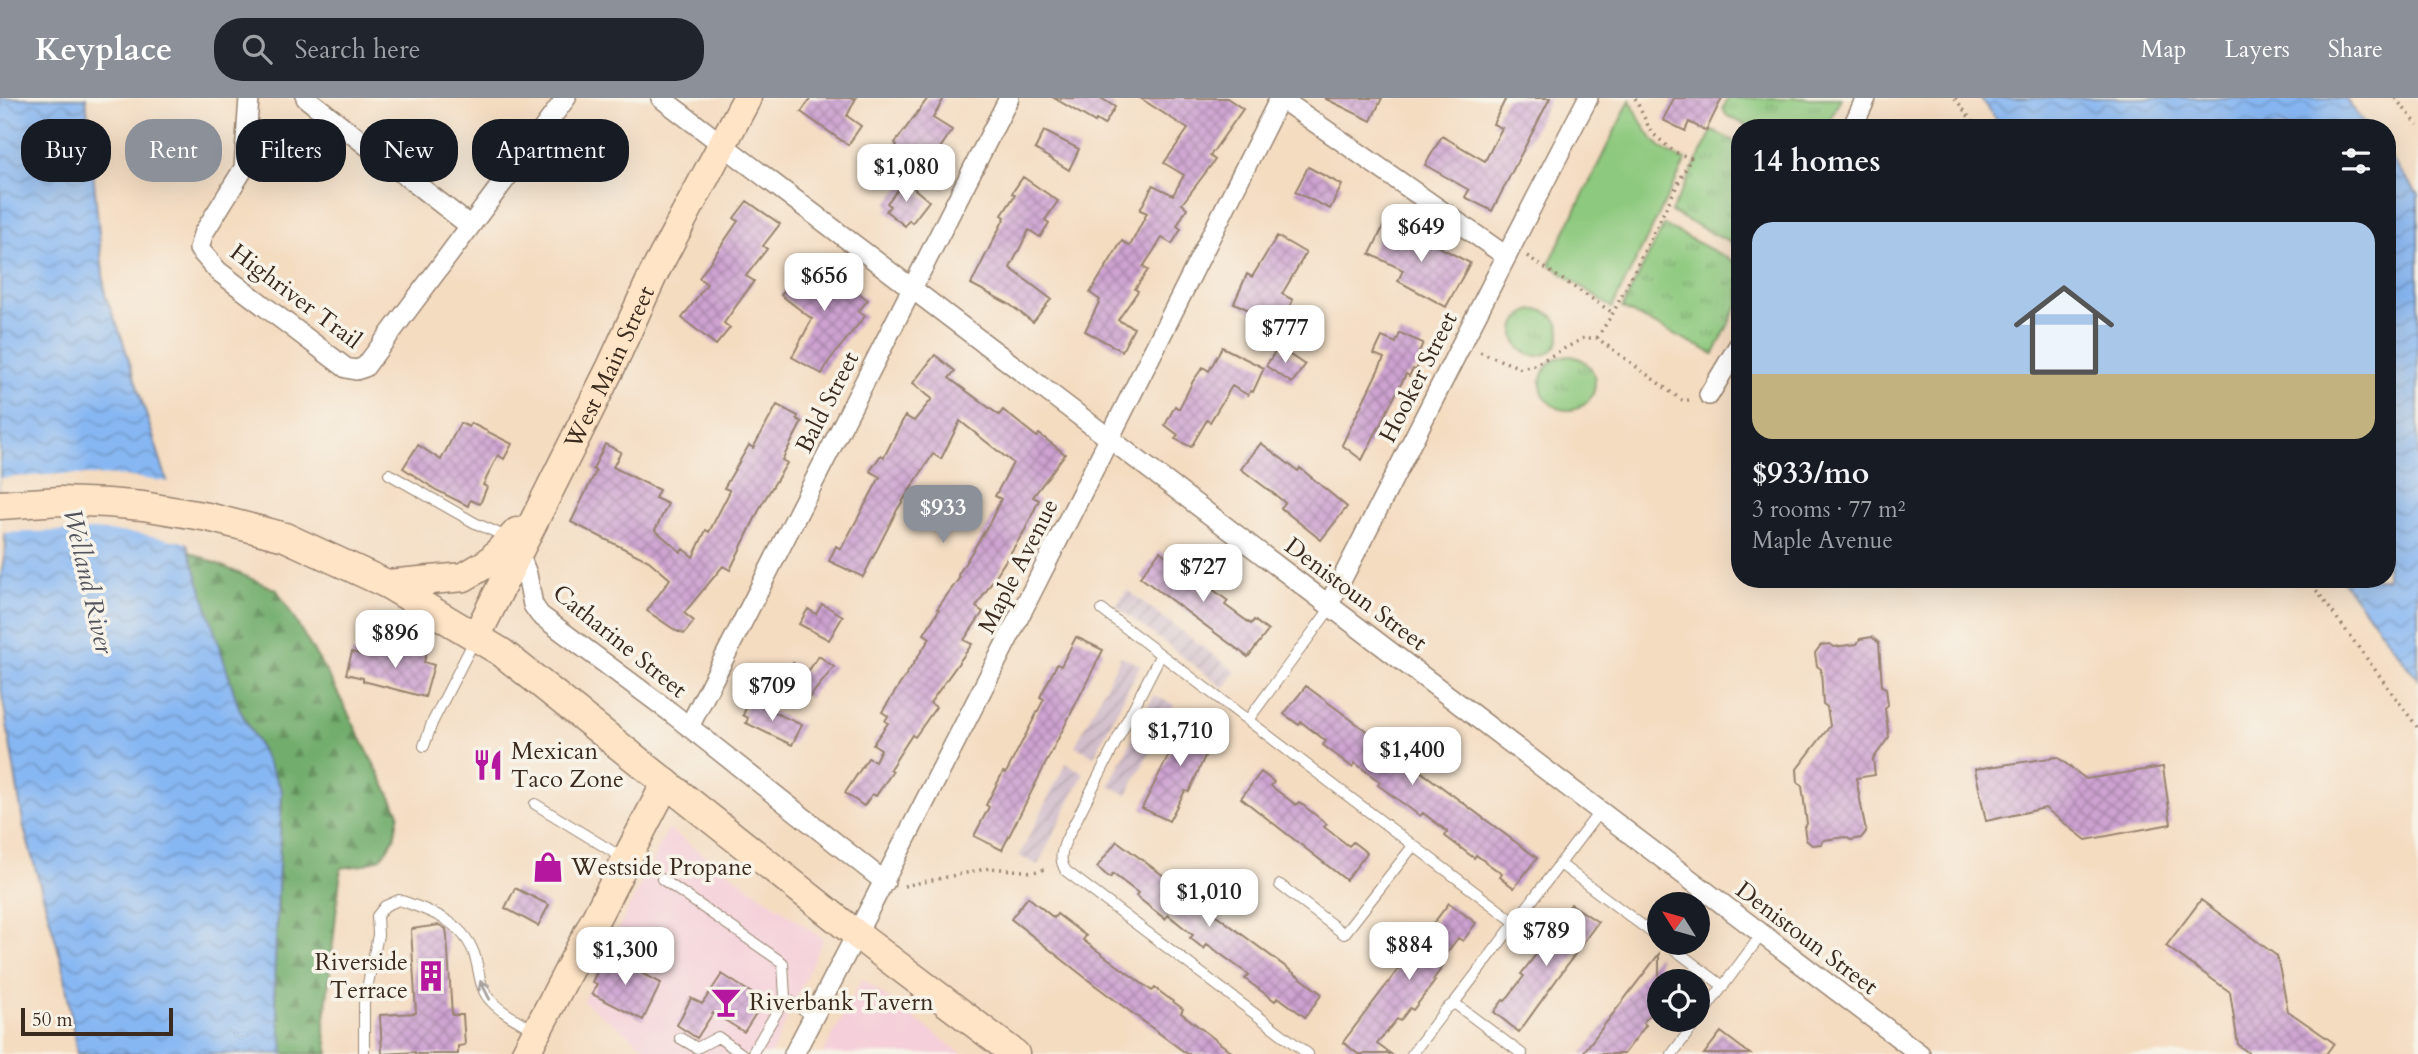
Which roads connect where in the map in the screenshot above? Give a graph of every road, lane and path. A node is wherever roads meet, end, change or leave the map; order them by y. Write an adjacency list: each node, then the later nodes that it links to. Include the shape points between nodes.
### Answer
1 (249, 98): 17 (street, Highriver Trail, via 244,167 199,249 219,271 346,368 365,367)
2 (306, 98): 17 (street)
3 (566, 98): 17 (street, Highriver Trail)
4 (661, 98): 16 (street, Denistoun Street)
5 (747, 98): 16 (main road, West Main Street)
6 (1009, 98): 19 (street, Bald Street)
7 (1280, 98): 18 (street); 25 (street, Maple Avenue)
8 (1588, 98): 18 (street, Hooker Street)
9 (1634, 98): 20 (path, via 1651,132 1674,152 1691,158)
10 (1866, 98): 13 (street)
11 (1955, 98): 14 (path)
12 (2395, 98): 15 (path)
13 (1856, 119)
14 (1970, 119)
15 (2418, 125)
16 (721, 144): 19 (street, Denistoun Street); 28 (main road, West Main Street)
17 (470, 226)
18 (1509, 249): 20 (path); 22 (street, Hooker Street)
19 (912, 288): 25 (street, Denistoun Street); 36 (street, Bald Street)
20 (1613, 313): 21 (path)
21 (1597, 338): 22 (path, via 1584,338 1520,368); 24 (path, via 1683,401)
22 (1463, 344): 31 (street, Hooker Street)
23 (1731, 358): 24 (street)
24 (1709, 395)
25 (1110, 439): 31 (street, Denistoun Street); 47 (street, Maple Avenue)
26 (389, 474): 28 (lane, via 475,523)
27 (0, 505): 29 (main road, via 108,503 208,517 285,537)
28 (521, 538): 29 (main road, via 464,577); 33 (main road, West Main Street); 36 (street, Catharine Street, via 536,610)
29 (387, 583): 33 (main road)
30 (2315, 588): 37 (path)
31 (1330, 605): 35 (lane); 41 (street, Denistoun Street)
32 (1102, 610): 34 (lane)
33 (476, 637): 38 (lane); 39 (main road)
34 (1160, 656): 35 (lane); 44 (lane, via 1066,840)
35 (1248, 720): 42 (lane)
36 (689, 727): 47 (street, Catharine Street)
37 (2418, 728)
38 (424, 746)
39 (666, 783): 43 (main road); 51 (main road)
40 (535, 804): 43 (lane)
41 (1600, 811): 45 (lane); 52 (street, Denistoun Street)
42 (1413, 846): 48 (lane, via 1345,933); 49 (lane)
43 (626, 860): 59 (main road)
44 (1062, 864): 47 (path, via 1034,872 990,868 903,886); 65 (lane, via 1066,872)
45 (1560, 864): 49 (lane); 50 (lane)
46 (662, 879): 55 (lane, via 783,963)
47 (886, 879): 51 (street, Maple Avenue)
48 (1280, 885)
49 (1516, 923): 56 (lane)
50 (1647, 929)
51 (856, 934): 57 (street, Maple Avenue); 64 (main road)
52 (1762, 934): 54 (lane); 69 (street, Denistoun Street)
53 (1683, 956): 54 (lane)
54 (1723, 986): 68 (lane)
55 (785, 998): 57 (lane); 62 (lane)
56 (1454, 1003): 66 (lane); 67 (lane)
57 (813, 1016): 63 (street, Maple Avenue)
58 (680, 1038): 61 (lane, via 697,1048 718,1037)
59 (531, 1043): 60 (lane, one-way to 60, via 489,1000 479,981 472,946 458,928 399,900 377,916 378,935 364,1003)
60 (364, 1054)
61 (742, 1054)
62 (752, 1054)
63 (793, 1054)
64 (1015, 1054)
65 (1308, 1054)
66 (1412, 1054)
67 (1521, 1054)
68 (1672, 1054)
69 (1920, 1054)

